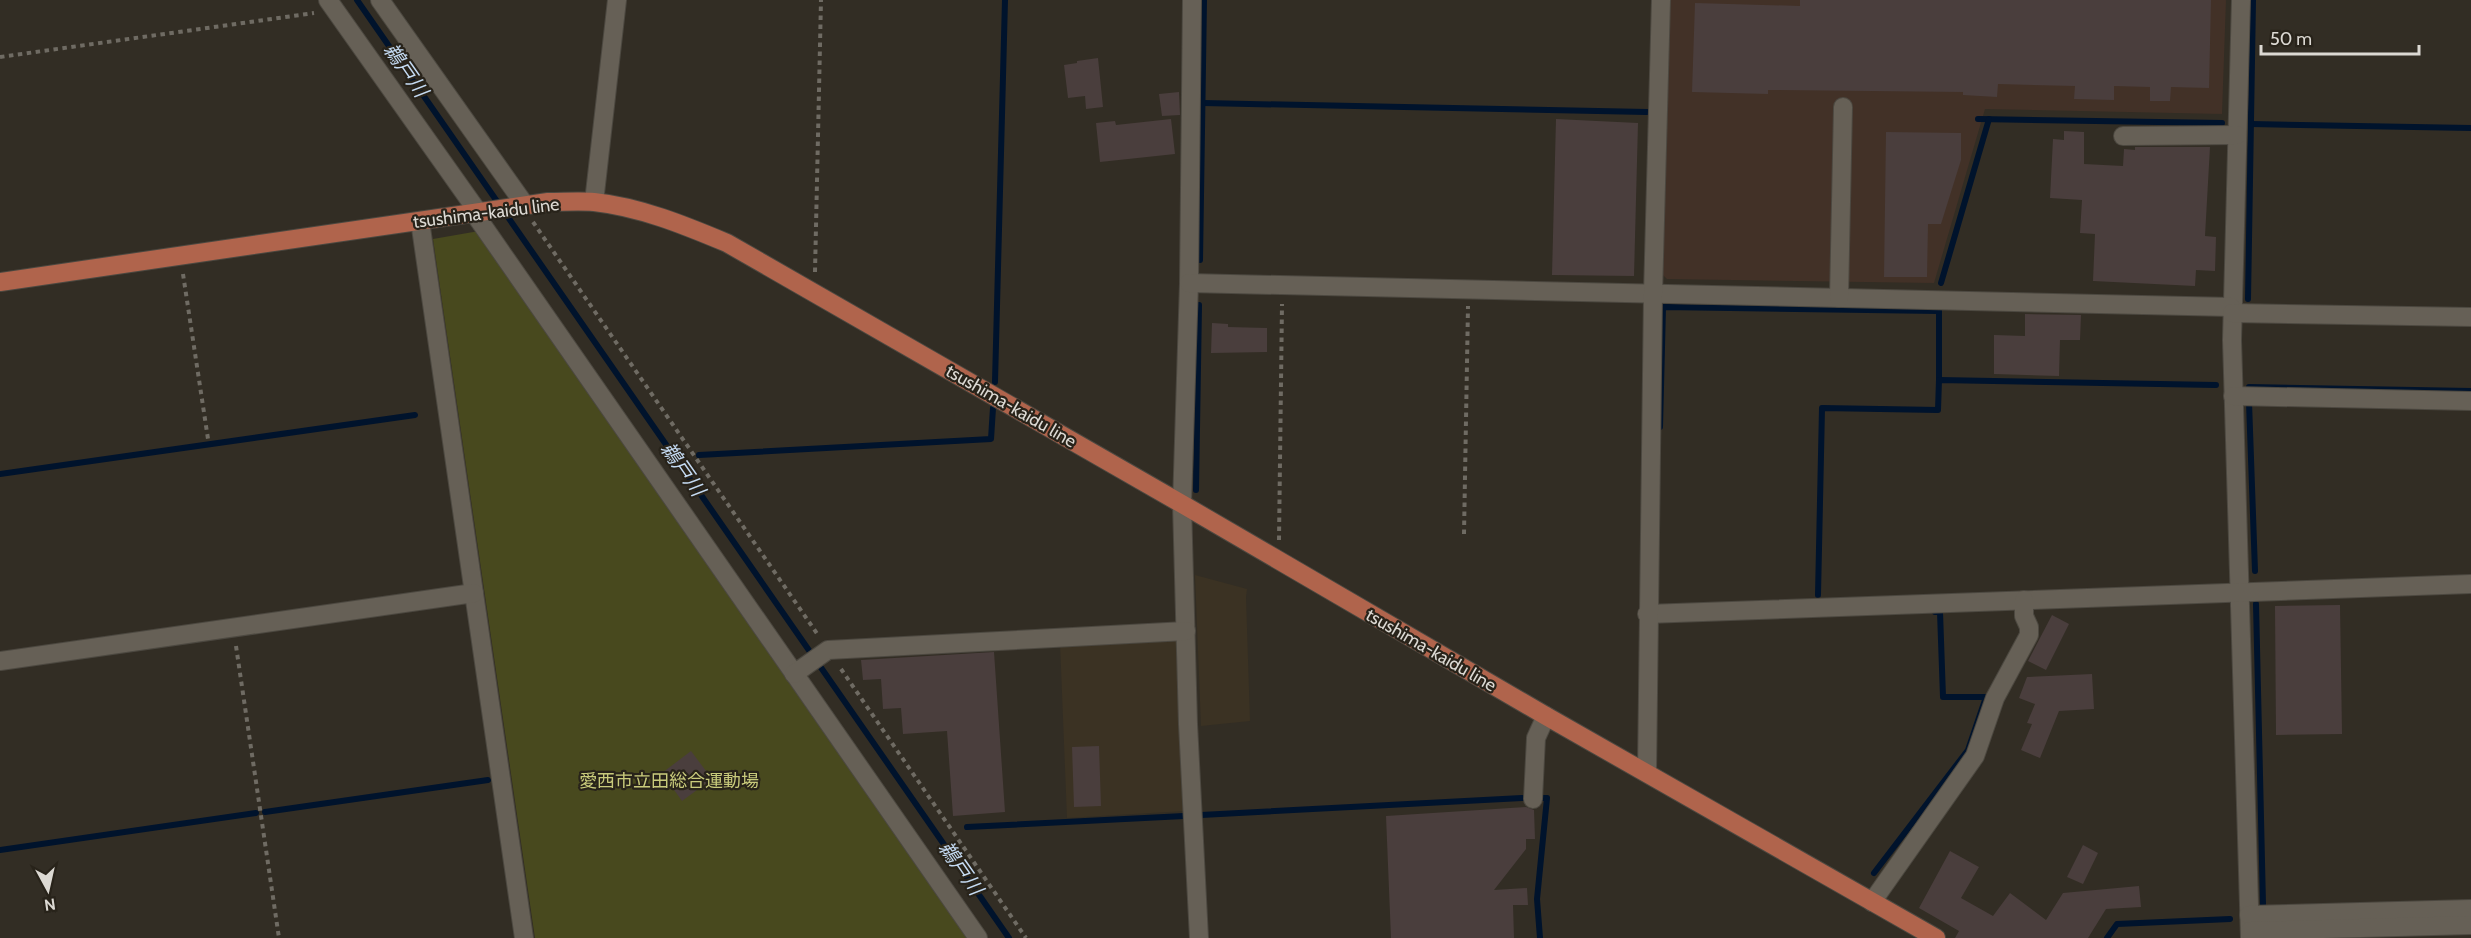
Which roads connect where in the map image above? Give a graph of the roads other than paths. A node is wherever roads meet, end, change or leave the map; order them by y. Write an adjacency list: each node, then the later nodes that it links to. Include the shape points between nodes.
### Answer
1 (380, 0): 11 (street)
2 (617, 0): 10 (street)
3 (1192, 0): 15 (street)
4 (1661, 0): 16 (street)
5 (2241, 0): 8 (street)
6 (331, 5): 12 (street)
7 (1843, 106): 17 (street)
8 (2237, 135): 9 (street); 18 (street)
9 (2123, 136)
10 (594, 202): 11 (main road, tsushima-kaidu line); 22 (main road, tsushima-kaidu line, via 629,208 727,243)
11 (523, 205): 12 (main road, tsushima-kaidu line)
12 (479, 212): 13 (main road, tsushima-kaidu line); 30 (street)
13 (420, 221): 14 (main road, tsushima-kaidu line); 25 (street)
14 (0, 282)
15 (1189, 283): 16 (street); 22 (street)
16 (1653, 294): 17 (street); 27 (street)
17 (1839, 298): 18 (street)
18 (2232, 310): 19 (street); 20 (street)
19 (2471, 317)
20 (2233, 396): 21 (street); 24 (street)
21 (2471, 401)
22 (1182, 504): 28 (street); 31 (main road, tsushima-kaidu line)
23 (2471, 584): 24 (street)
24 (2240, 590): 26 (street); 36 (street)
25 (474, 592): 29 (street); 38 (street)
26 (2024, 600): 27 (street); 34 (street, via 2029,635 1995,698 1975,756)
27 (1647, 614): 32 (street)
28 (1186, 631): 30 (street, via 826,651); 40 (street)
29 (0, 661)
30 (798, 671): 39 (street)
31 (1546, 716): 32 (main road, tsushima-kaidu line); 33 (street, via 1536,738)
32 (1647, 772): 34 (main road, tsushima-kaidu line)
33 (1533, 799)
34 (1872, 902): 41 (main road, tsushima-kaidu line)
35 (2471, 909): 36 (street)
36 (2250, 928): 37 (street)
37 (2462, 929)
38 (524, 938)
39 (978, 938)
40 (1199, 938)
41 (1936, 938)

